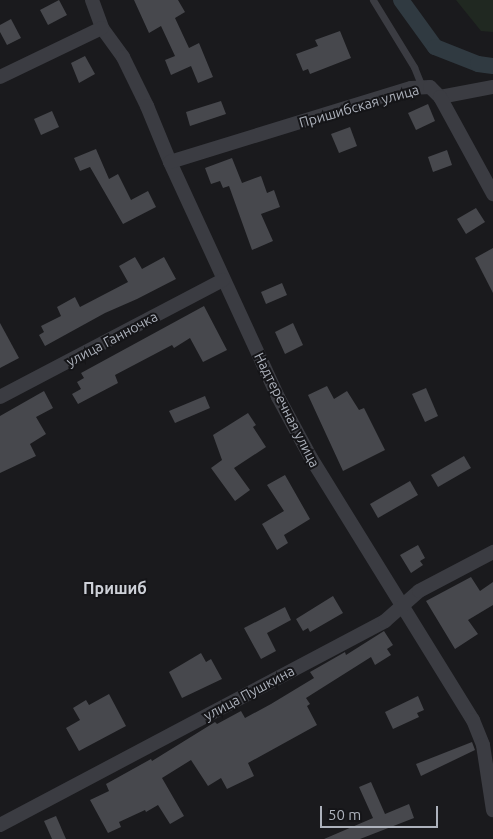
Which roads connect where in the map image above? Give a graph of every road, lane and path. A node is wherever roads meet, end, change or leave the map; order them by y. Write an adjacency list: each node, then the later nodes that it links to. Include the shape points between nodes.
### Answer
1 (92, 0): 3 (street, Надтеречная улица)
2 (372, 0): 5 (lane, via 414,67)
3 (102, 28): 4 (street); 8 (street, Надтеречная улица, via 123,57)
4 (0, 77)
5 (422, 87): 7 (street, Пришибская улица, via 430,87); 8 (street, Пришибская улица)
6 (493, 87): 7 (street)
7 (440, 97): 9 (street, Пришибская улица)
8 (170, 162): 10 (street, Надтеречная улица)
9 (493, 194)
10 (223, 280): 11 (street, улица Ганночка); 13 (street, Надтеречная улица, via 278,397 311,458)
11 (0, 397)
12 (493, 552): 13 (street, улица Пушкина, via 419,591)
13 (403, 604): 14 (street, Надтеречная улица, via 473,720 483,745); 15 (street, улица Пушкина, via 385,621)
14 (493, 810)
15 (0, 825)

